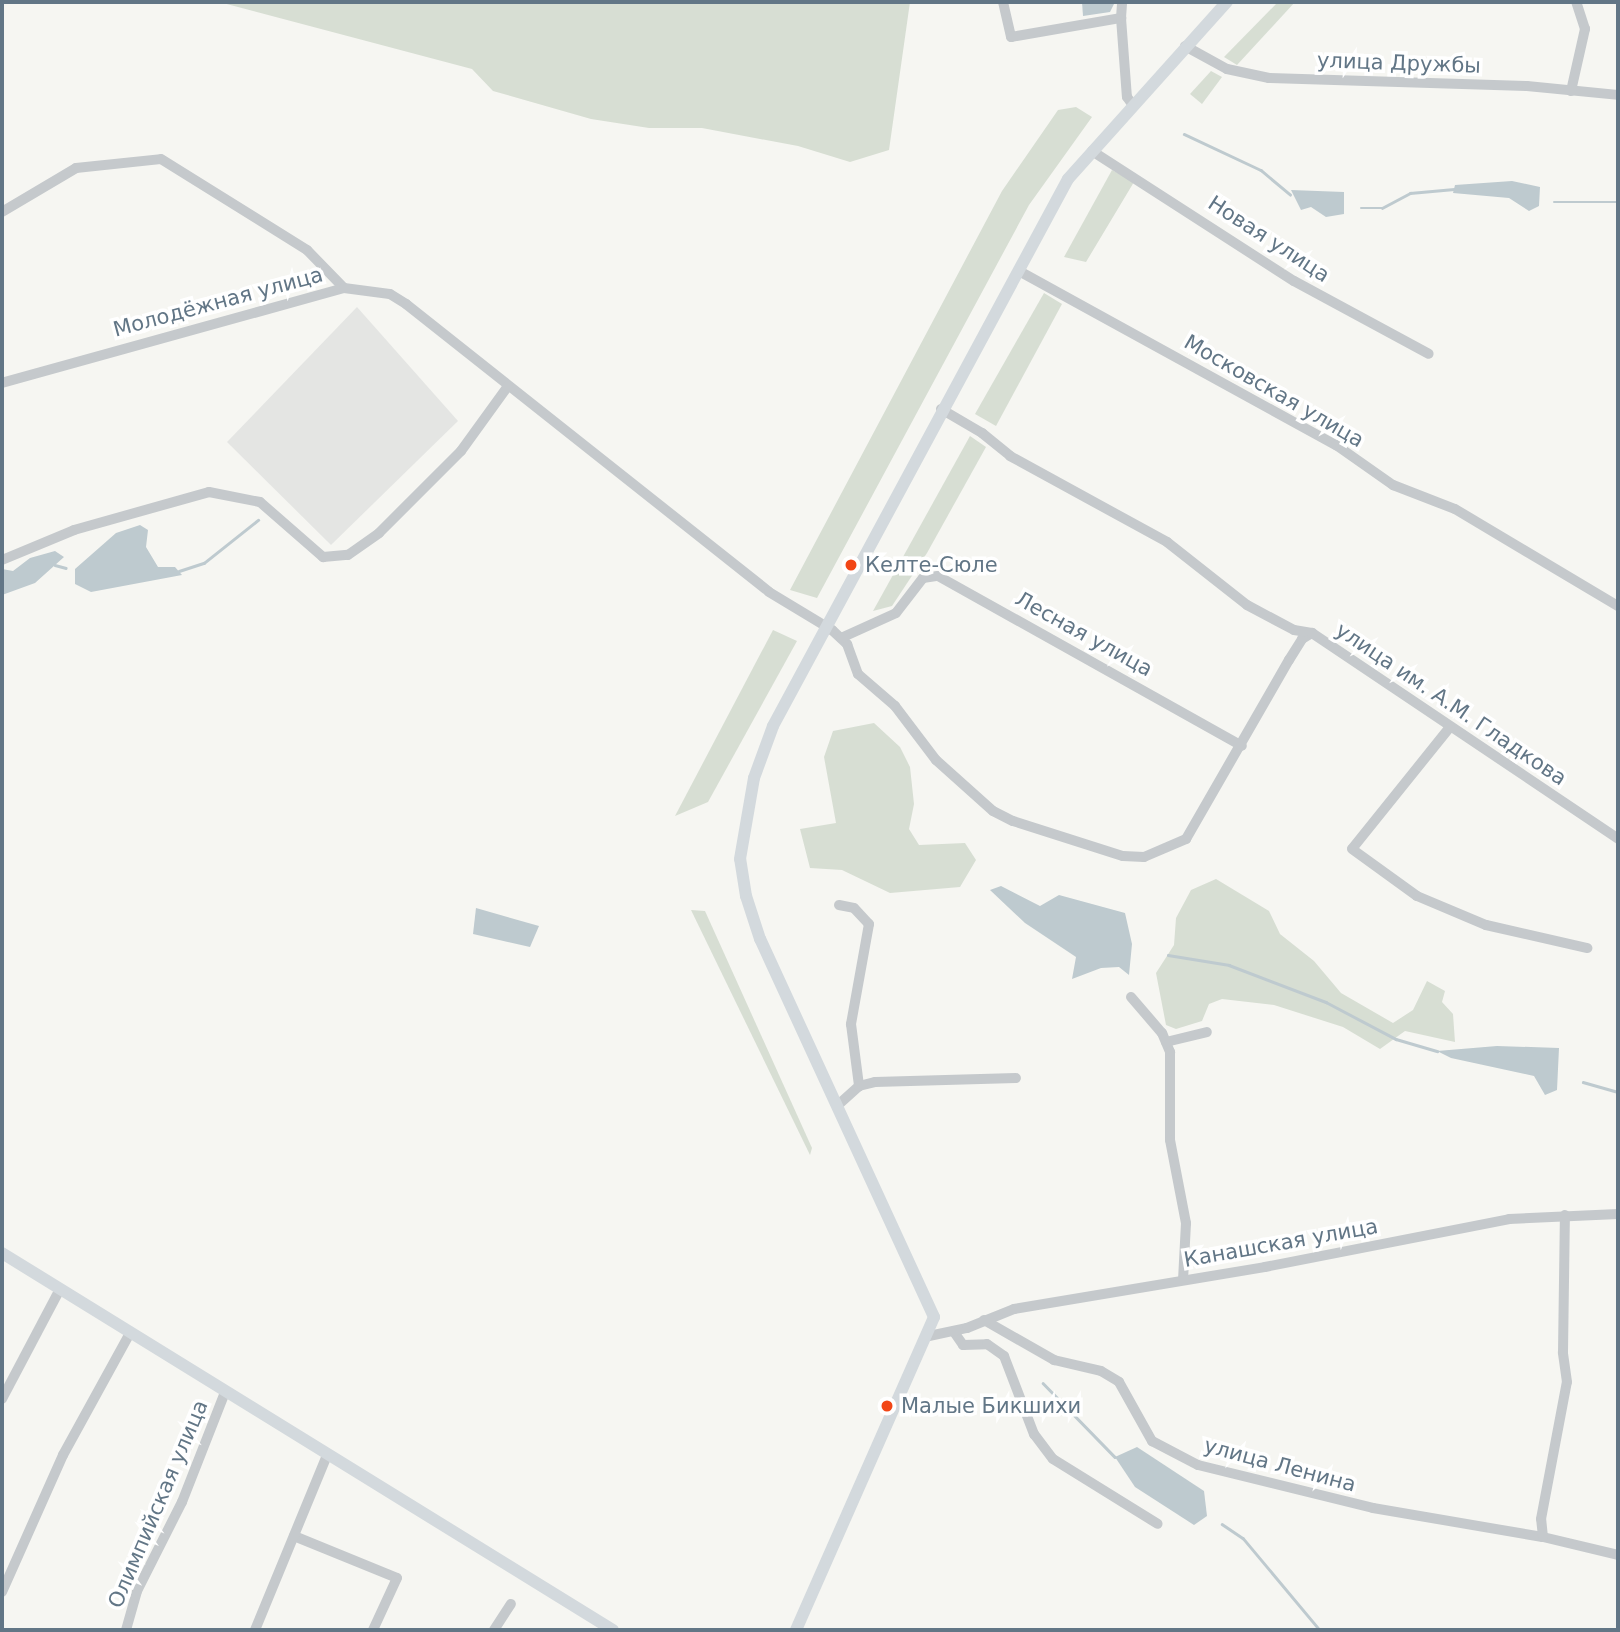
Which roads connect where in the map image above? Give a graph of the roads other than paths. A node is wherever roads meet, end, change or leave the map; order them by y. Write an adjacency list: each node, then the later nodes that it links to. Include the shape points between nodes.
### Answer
1 (1003, 2): 5 (street, via 1011,37)
2 (1122, 2): 5 (street)
3 (1227, 2): 6 (street)
4 (1576, 2): 7 (street, via 1585,29)
5 (1121, 18): 9 (street, via 1127,97)
6 (1185, 46): 7 (street, улица Дружбы, via 1227,69 1269,78); 9 (street)
7 (1571, 91): 8 (street, улица Дружбы)
8 (1618, 95)
9 (1132, 104): 10 (street)
10 (1092, 151): 12 (street, via 1068,180); 14 (street, Новая улица, via 1294,281)
11 (2, 212): 13 (street, Молодёжная улица, via 76,167 161,159 307,250)
12 (1018, 271): 17 (street); 19 (street, Московская улица, via 1336,445 1393,485 1455,509)
13 (344, 288): 15 (street, Молодёжная улица); 16 (street, via 390,294)
14 (1429, 354)
15 (2, 383)
16 (508, 386): 18 (street, via 461,451 379,533 348,555 323,557 260,502 209,492 74,530); 20 (street, via 769,592)
17 (941, 409): 20 (street); 21 (street, улица им. А.М. Гладкова, via 1010,456 1167,542 1247,606 1294,630)
18 (2, 560)
19 (1618, 607)
20 (826, 628): 22 (street); 33 (street, via 773,726 754,778 740,859 761,939)
21 (1312, 633): 23 (street, улица им. А.М. Гладкова); 24 (street, via 1295,649)
22 (841, 638): 24 (street, Лесная улица, via 896,612 923,578 938,576); 24 (street, via 858,674 895,706 936,760 993,811 1123,856 1156,852 1186,839)
23 (1450, 727): 25 (street, улица им. А.М. Гладкова); 27 (street, via 1352,849 1369,866 1417,896 1486,925)
24 (1242, 746)
25 (1618, 839)
26 (838, 905): 32 (street, via 854,908 869,924 851,1024)
27 (1587, 948)
28 (1132, 997): 30 (street)
29 (1207, 1032): 30 (street)
30 (1166, 1042): 37 (street, via 1170,1052 1170,1140 1184,1202)
31 (1016, 1079): 32 (street)
32 (859, 1086): 33 (street)
33 (838, 1105): 42 (street, via 932,1306)
34 (1618, 1214): 35 (street, Канашская улица)
35 (1566, 1215): 37 (street, Канашская улица, via 1509,1219); 48 (street, via 1563,1352 1567,1382 1541,1519)
36 (2, 1253): 38 (street)
37 (1182, 1280): 39 (street, Канашская улица, via 1014,1309)
38 (60, 1289): 41 (street); 44 (street)
39 (984, 1321): 40 (street, Канашская улица); 48 (street, улица Ленина, via 1035,1351 1101,1371 1119,1382 1152,1441 1198,1465 1373,1508)
40 (954, 1332): 42 (street, Канашская улица); 46 (street, via 962,1345 987,1344 1004,1356 1034,1434 1053,1459)
41 (130, 1333): 43 (street); 50 (street, via 63,1455)
42 (929, 1336): 57 (street)
43 (225, 1392): 45 (street); 52 (street, Олимпийская улица, via 181,1502 137,1591)
44 (2, 1399)
45 (327, 1455): 47 (street); 56 (street)
46 (1158, 1524)
47 (294, 1536): 53 (street); 54 (street, via 397,1578)
48 (1543, 1537): 49 (street, улица Ленина)
49 (1618, 1555)
50 (2, 1591)
51 (511, 1604): 55 (street)
52 (127, 1630)
53 (256, 1630)
54 (373, 1630)
55 (494, 1630)
56 (613, 1630)
57 (796, 1630)

